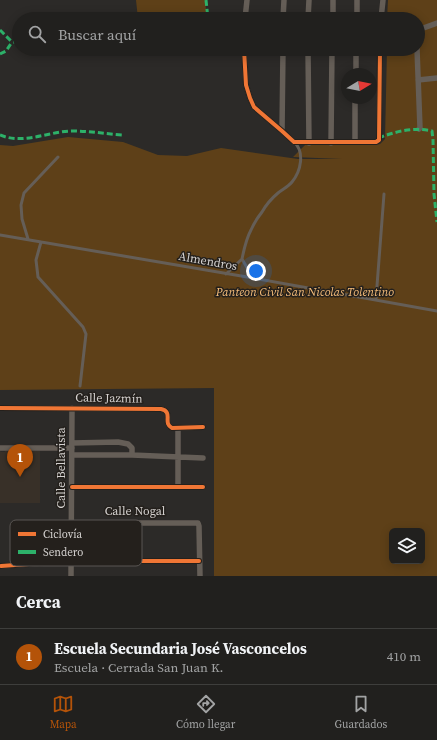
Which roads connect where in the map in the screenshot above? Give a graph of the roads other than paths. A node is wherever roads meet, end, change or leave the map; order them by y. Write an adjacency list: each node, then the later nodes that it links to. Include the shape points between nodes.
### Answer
1 (247, 0): 7 (street)
2 (284, 0): 8 (street)
3 (309, 0): 9 (street)
4 (333, 0): 10 (street)
5 (358, 0): 11 (street)
6 (383, 0): 12 (street)
7 (246, 12)
8 (283, 12)
9 (308, 12)
10 (333, 12)
11 (357, 12)
12 (382, 12)
13 (437, 22): 14 (street)
14 (425, 27)
15 (244, 56): 27 (street, via 246,85 254,107)
16 (283, 56): 27 (street)
17 (308, 56): 29 (street)
18 (332, 56): 30 (street)
19 (356, 56): 22 (street)
20 (380, 56): 31 (street, via 379,140)
21 (417, 56): 24 (street)
22 (356, 68)
23 (437, 78): 24 (street)
24 (418, 80): 26 (street)
25 (355, 104): 31 (street)
26 (418, 129)
27 (282, 131): 28 (street)
28 (294, 142): 29 (street); 37 (lane, via 298,146 301,158 299,170 293,181 263,210 250,230)
29 (309, 142): 30 (street)
30 (331, 142): 31 (street)
31 (355, 142)
32 (58, 157): 35 (lane, via 24,193 21,205 22,219)
33 (384, 194): 40 (lane)
34 (0, 235): 35 (lane, Almendros)
35 (28, 239): 36 (lane, Almendros)
36 (41, 242): 38 (lane, Almendros); 42 (lane, via 36,260 38,277 83,327 86,334)
37 (242, 259): 38 (lane); 39 (lane)
38 (226, 274): 39 (lane, Almendros)
39 (254, 278): 40 (lane, Almendros)
40 (376, 299): 41 (lane, Almendros)
41 (437, 311)
42 (80, 386)
43 (0, 408): 44 (street, Calle Jazmín)
44 (72, 408): 46 (street, Calle Jazmín, via 162,408 168,413 169,427); 47 (street, Calle Bellavista)
45 (203, 427): 46 (street)
46 (178, 428): 51 (street)
47 (72, 445): 48 (street); 49 (street, Calle Bellavista); 50 (street, via 118,442 128,444 132,448)
48 (0, 448)
49 (72, 455): 50 (street); 54 (street, Calle Bellavista)
50 (132, 455): 51 (street)
51 (178, 457): 52 (street); 53 (street)
52 (203, 458)
53 (178, 486): 54 (street); 55 (street)
54 (72, 487): 56 (street, Calle Bellavista)
55 (203, 487)
56 (72, 520)
57 (142, 523): 59 (street, Calle Nogal, via 198,523)
58 (142, 561): 59 (street)
59 (199, 561): 60 (street)
60 (200, 576)

